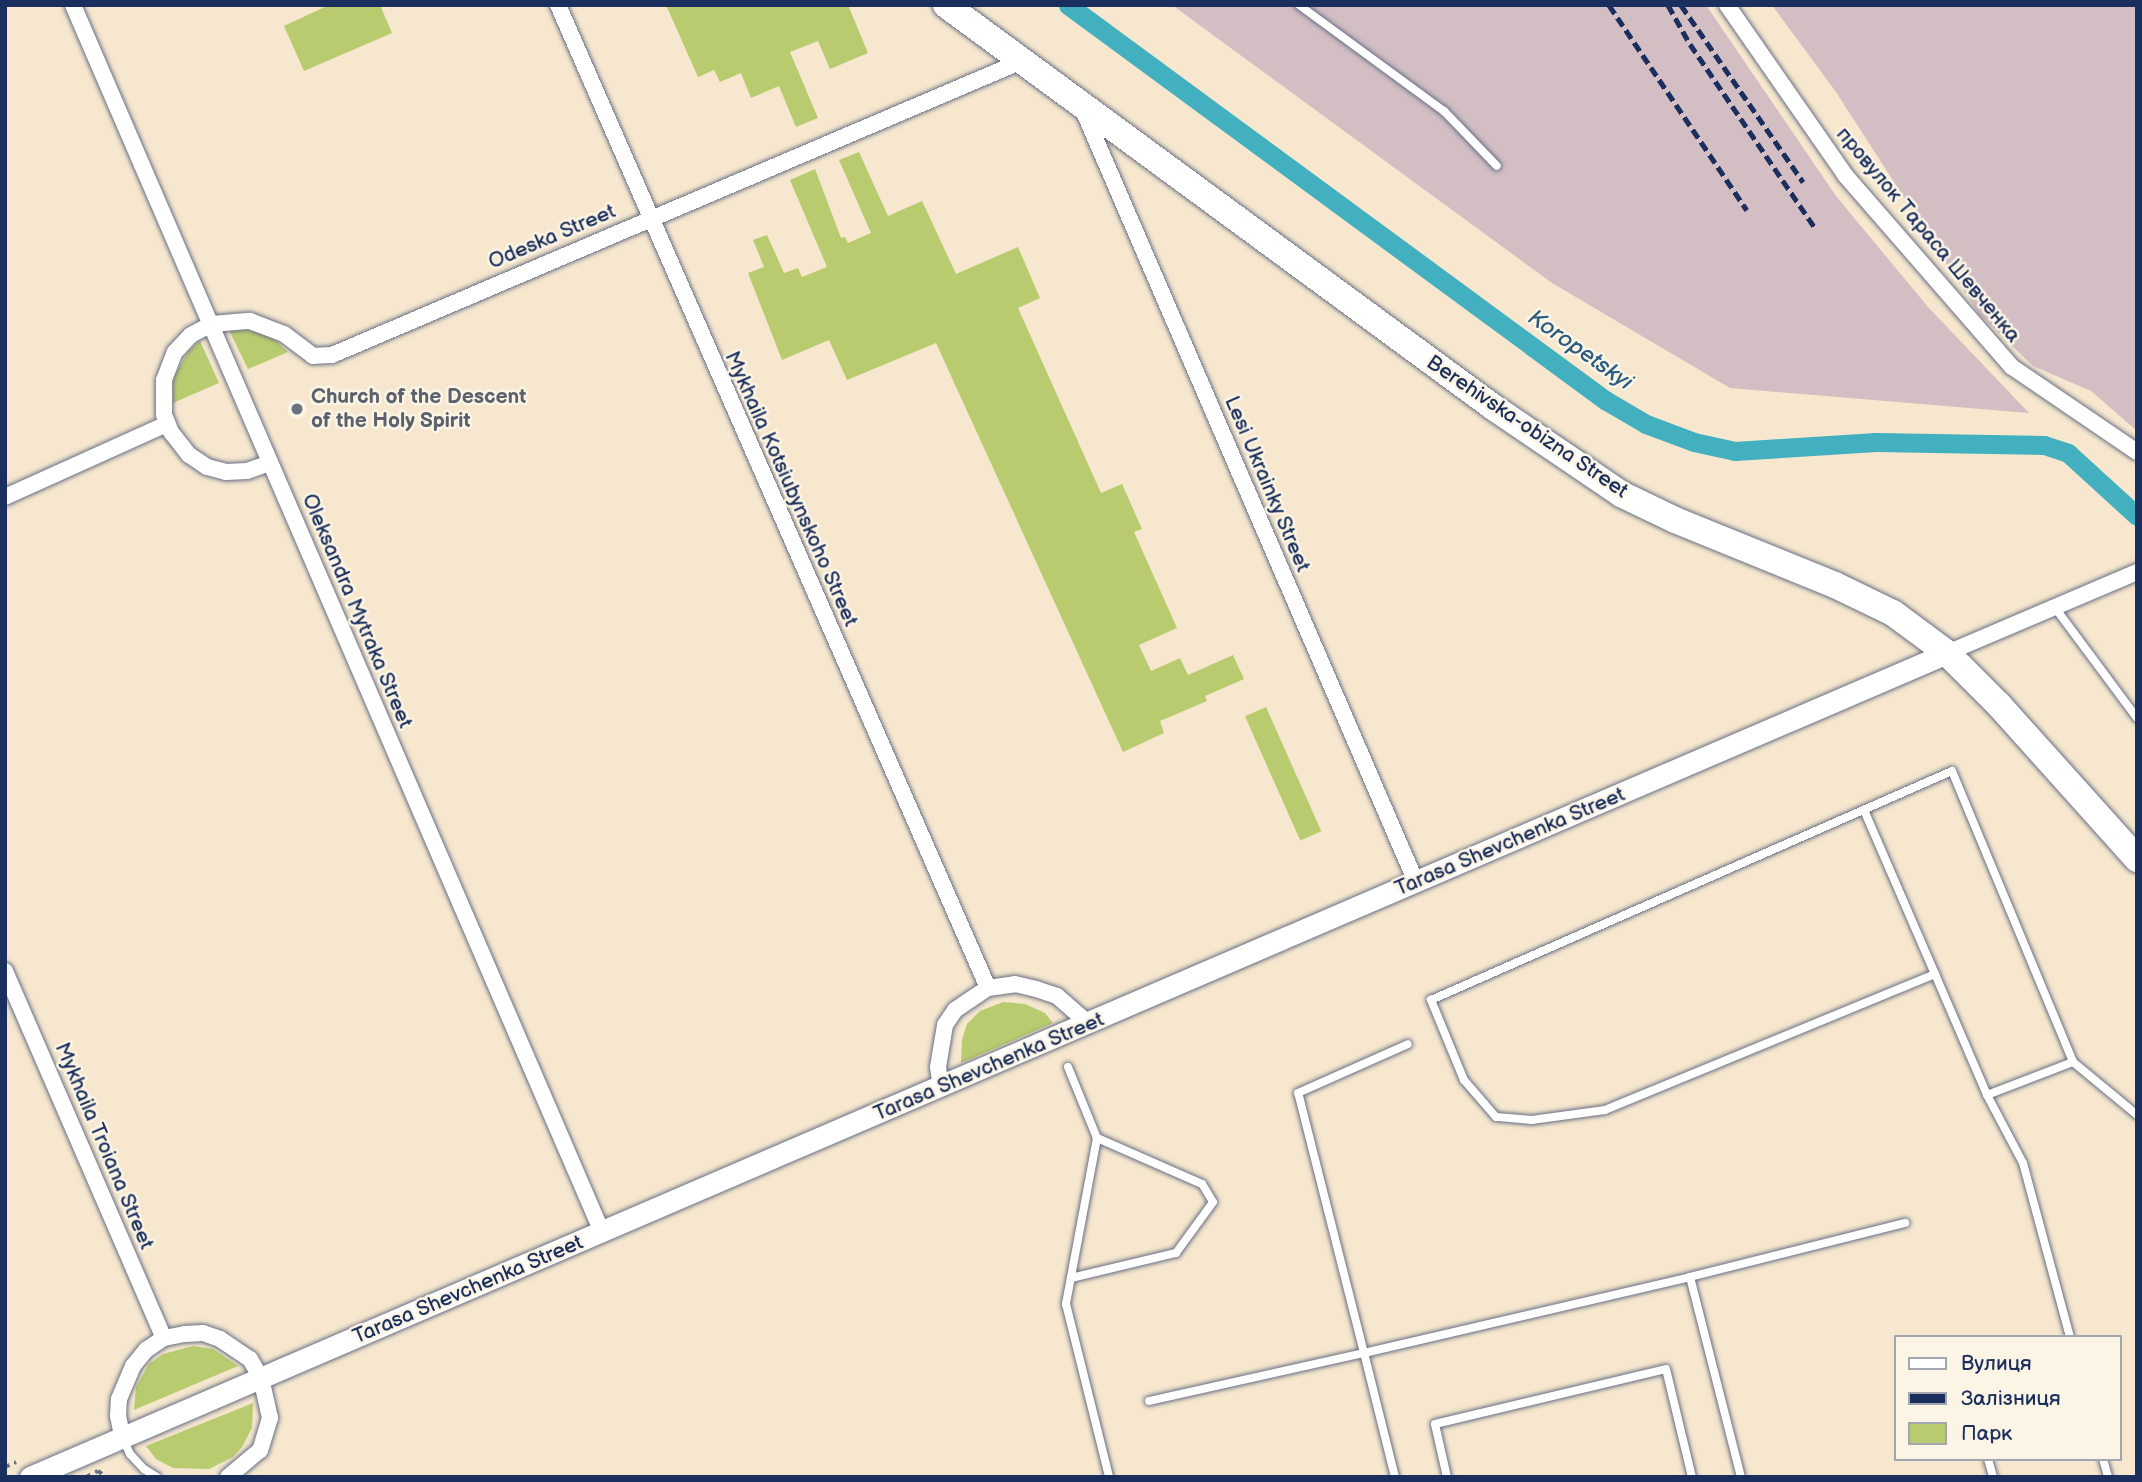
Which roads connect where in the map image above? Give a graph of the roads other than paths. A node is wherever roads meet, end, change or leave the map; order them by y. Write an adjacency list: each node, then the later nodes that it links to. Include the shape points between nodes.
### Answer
1 (74, 5): 10 (street, Oleksandra Mytraka Street)
2 (558, 5): 9 (street, Mykhaila Kotsiubynskoho Street)
3 (946, 5): 6 (highway, Berehivska-obizna Street)
4 (1299, 5): 8 (lane, via 1444,111)
5 (1727, 5): 12 (street, провулок Тараса Шевченка, via 1845,176 2012,367)
6 (1022, 61): 7 (highway, Berehivska-obizna Street); 9 (street, Odeska Street)
7 (1080, 102): 17 (highway, Berehivska-obizna Street, via 1493,407 1621,494 1893,613); 21 (street, Lesi Ukrainky Street)
8 (1497, 166)
9 (649, 218): 10 (street, Odeska Street, via 332,355 313,356 284,334 250,321); 24 (street, Mykhaila Kotsiubynskoho Street)
10 (212, 324): 11 (street, Odeska Street, via 191,335 167,367 163,397); 13 (street, Oleksandra Mytraka Street)
11 (167, 424): 13 (street, via 183,449 207,467 247,471); 14 (street)
12 (2137, 452)
13 (270, 463): 34 (street, Oleksandra Mytraka Street)
14 (5, 497)
15 (2137, 572): 16 (street)
16 (2056, 609): 17 (street); 18 (lane)
17 (1947, 653): 20 (highway, Berehivska-obizna Street); 21 (street, Tarasa Shevchenka Street)
18 (2137, 718)
19 (1864, 810): 23 (lane); 23 (lane, via 1431,1000 1464,1080 1496,1117 1532,1120 1605,1110); 27 (lane, via 1952,771)
20 (2137, 859)
21 (1416, 882): 25 (street, Tarasa Shevchenka Street)
22 (5, 971): 38 (street, Mykhaila Troiana Street)
23 (1936, 974): 30 (lane)
24 (988, 988): 25 (street, via 1014,984 1057,996); 29 (street, via 955,1010 945,1025 938,1067)
25 (1089, 1024): 29 (street, Tarasa Shevchenka Street)
26 (1408, 1044): 39 (lane, via 1298,1093)
27 (2073, 1062): 30 (lane); 31 (lane)
28 (1068, 1067): 32 (lane)
29 (941, 1088): 34 (street, Tarasa Shevchenka Street)
30 (1987, 1095): 37 (lane, via 2024,1163)
31 (2137, 1115)
32 (1097, 1138): 35 (lane); 35 (lane, via 1202,1184 1213,1202 1176,1252)
33 (1905, 1223): 36 (lane)
34 (602, 1232): 40 (street, Tarasa Shevchenka Street)
35 (1071, 1278): 46 (lane, via 1066,1304)
36 (1690, 1278): 39 (lane); 50 (lane)
37 (2069, 1335)
38 (164, 1338): 40 (street, via 203,1334 220,1339 250,1359); 42 (street, via 146,1350 122,1388 118,1416)
39 (1364, 1353): 41 (lane); 47 (lane)
40 (261, 1378): 42 (street, Tarasa Shevchenka Street); 45 (street, via 269,1402 267,1435 260,1450)
41 (1149, 1401)
42 (122, 1436): 43 (street, Tarasa Shevchenka Street); 44 (lane, via 130,1454)
43 (24, 1469)
44 (157, 1477)
45 (228, 1477)
46 (1109, 1477)
47 (1395, 1477)
48 (1447, 1477): 49 (lane, via 1435,1424 1666,1369)
49 (1692, 1477)
50 (1741, 1477)

